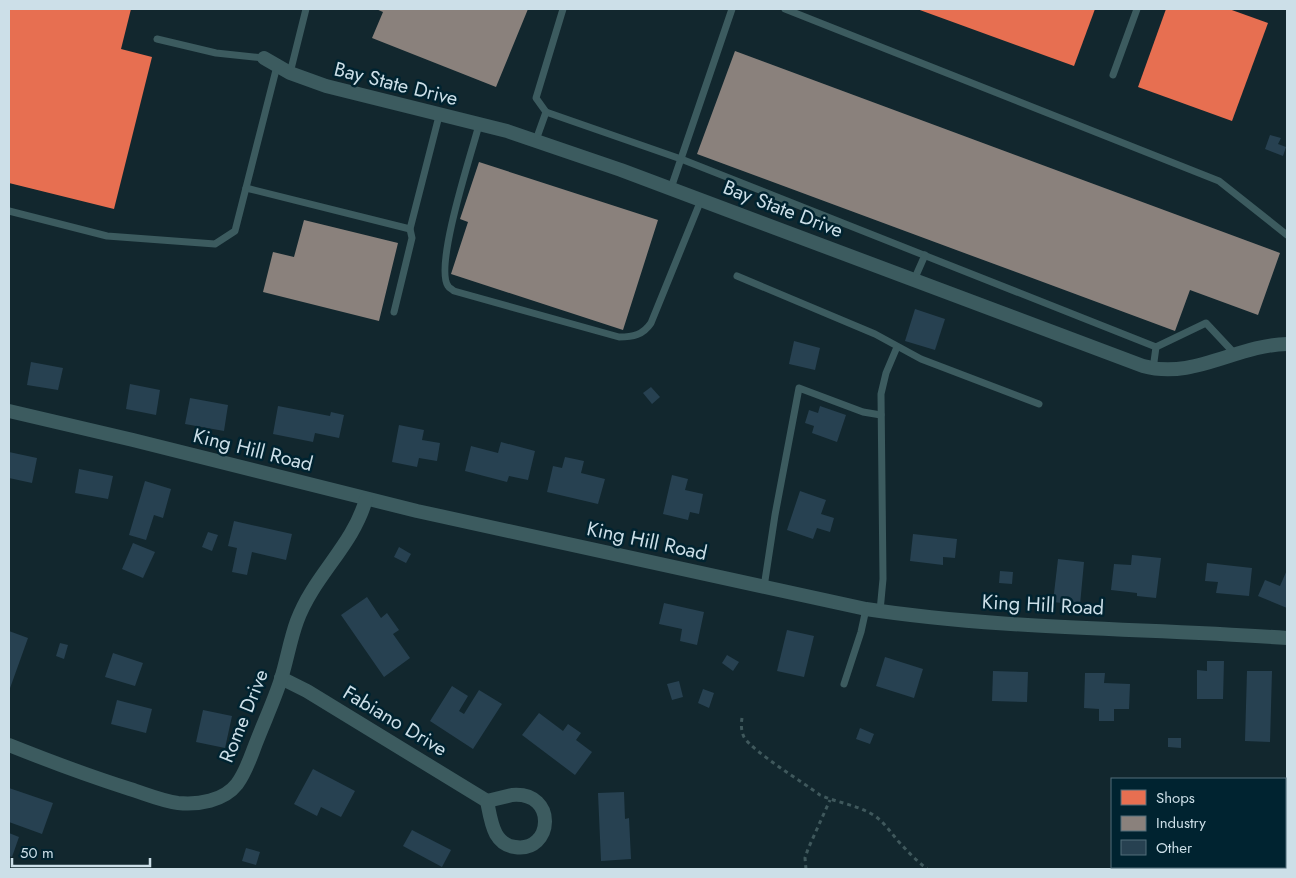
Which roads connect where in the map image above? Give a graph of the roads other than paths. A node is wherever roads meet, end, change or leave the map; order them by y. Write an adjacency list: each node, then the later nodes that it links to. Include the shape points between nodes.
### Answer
1 (306, 9): 9 (lane)
2 (563, 9): 11 (lane, via 536,98)
3 (732, 9): 15 (lane)
4 (785, 9): 21 (lane, via 1219,182)
5 (1137, 9): 10 (lane)
6 (157, 39): 7 (lane, via 216,54)
7 (264, 58): 8 (street, Bay State Drive)
8 (277, 66): 9 (street, Bay State Drive); 16 (lane)
9 (290, 73): 12 (street, Bay State Drive, via 343,91)
10 (1112, 75)
11 (546, 112): 14 (lane); 15 (lane)
12 (439, 116): 13 (street, Bay State Drive); 20 (lane)
13 (479, 125): 14 (street, Bay State Drive); 18 (lane, via 446,255 446,280 448,287 454,290 618,336 646,332)
14 (536, 140): 17 (street, Bay State Drive)
15 (681, 159): 17 (lane); 22 (lane)
16 (246, 188): 19 (lane, via 235,230 215,244 107,236); 20 (lane)
17 (671, 188): 18 (street, Bay State Drive)
18 (702, 200): 24 (street, Bay State Drive)
19 (9, 211)
20 (410, 229): 25 (lane, via 412,238)
21 (1287, 235)
22 (925, 256): 24 (lane); 28 (lane)
23 (737, 276): 27 (lane, via 875,334)
24 (914, 280): 30 (street, Bay State Drive)
25 (394, 312)
26 (1287, 344): 29 (street, Bay State Drive, via 1262,346)
27 (897, 347): 31 (lane); 33 (lane, via 883,384)
28 (1156, 347): 29 (lane, via 1206,323); 30 (lane)
29 (1235, 354): 30 (street, Bay State Drive, via 1189,368)
30 (1153, 369)
31 (1039, 404)
32 (9, 411): 34 (street, King Hill Road)
33 (881, 414): 35 (lane, via 863,412 799,388); 37 (lane, via 883,578)
34 (366, 499): 35 (street, King Hill Road); 39 (street, Rome Drive, via 357,525 304,605)
35 (764, 587): 36 (street, King Hill Road)
36 (866, 609): 37 (street, King Hill Road); 40 (lane)
37 (880, 611): 38 (street, King Hill Road, via 1012,624)
38 (1287, 638)
39 (281, 678): 41 (street, Rome Drive, via 242,777 229,792 210,800 188,803 164,800); 42 (street, Fabiano Drive, via 308,691)
40 (844, 684)
41 (9, 745)
42 (487, 801): 42 (street, via 518,795 531,798 543,810 542,833 535,842 526,846 505,843 495,833)

